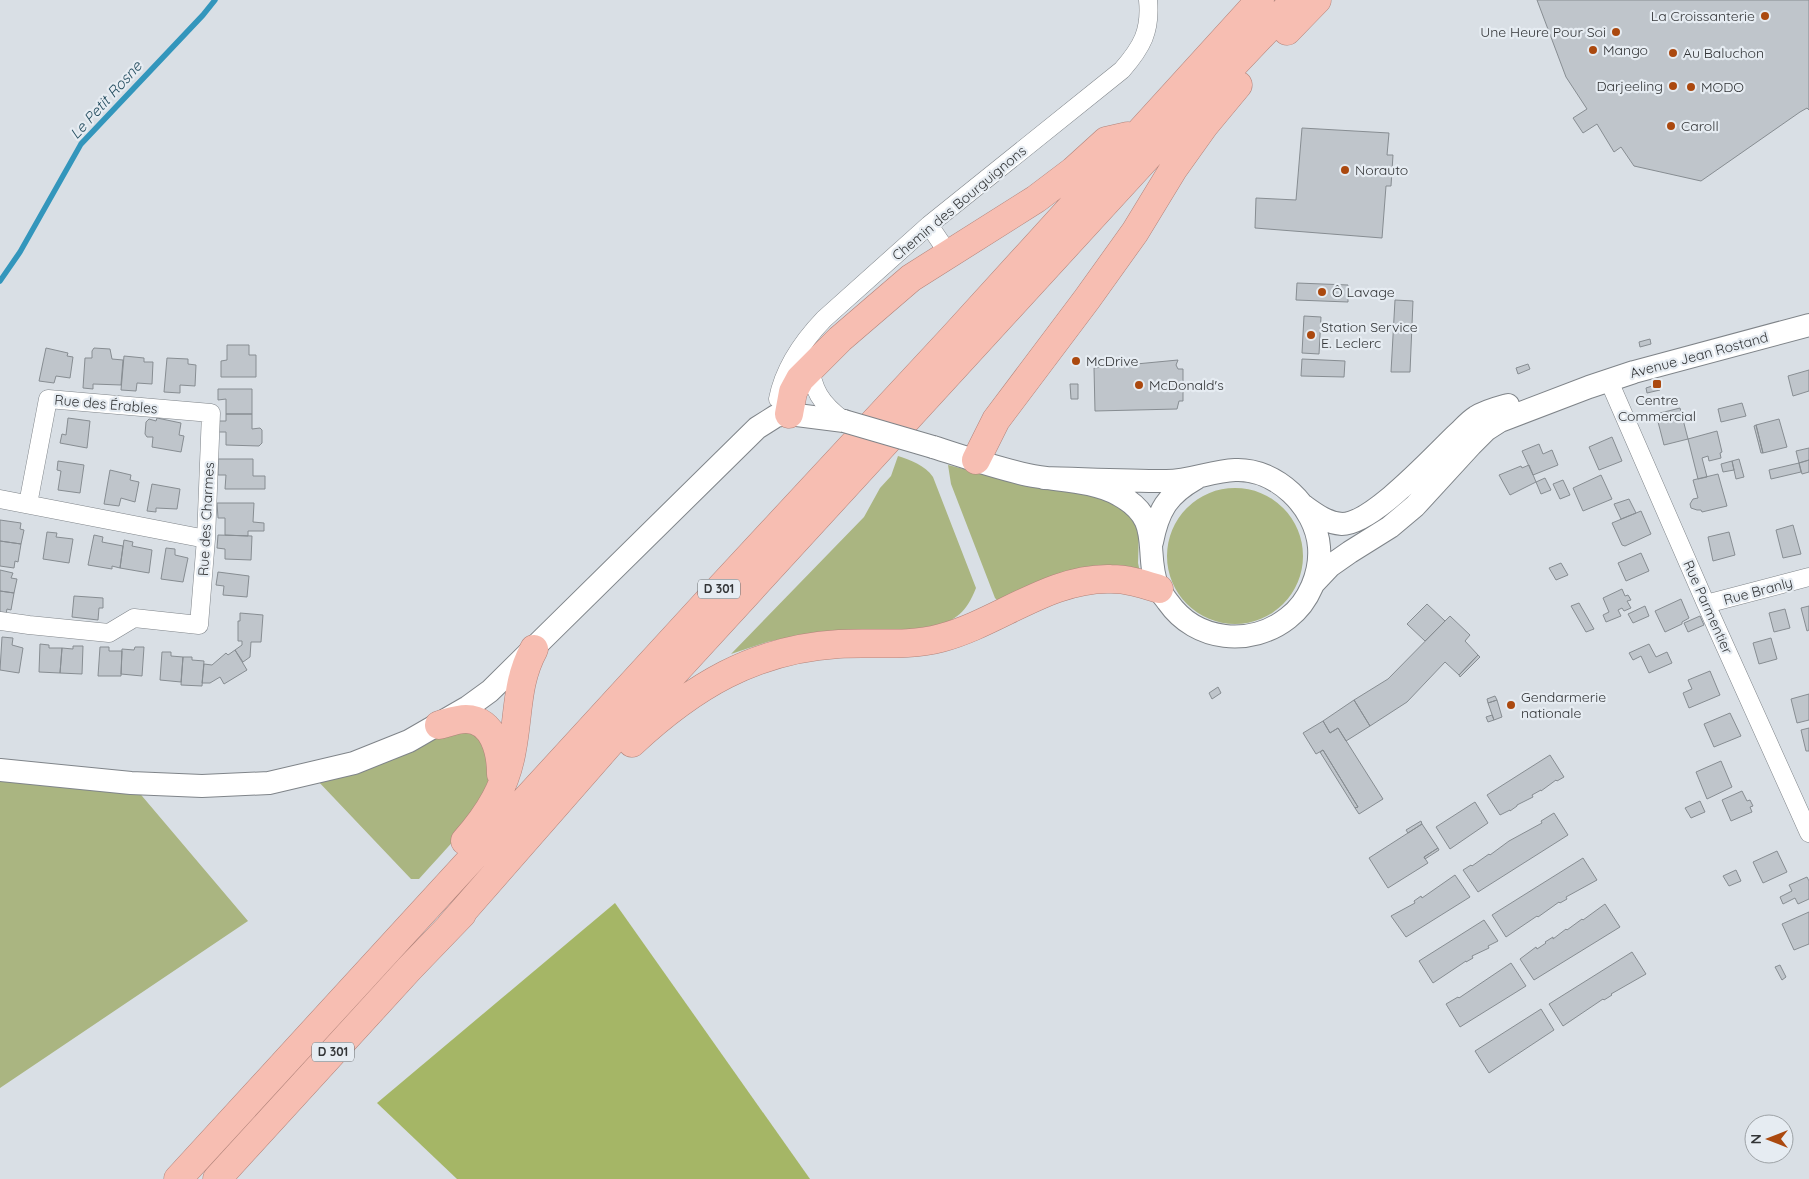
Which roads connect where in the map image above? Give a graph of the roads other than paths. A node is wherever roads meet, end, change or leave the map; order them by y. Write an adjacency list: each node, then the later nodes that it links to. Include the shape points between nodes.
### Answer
1 (1148, 0): 6 (street, Chemin des Bourguignons, via 1148,25 1144,39 1122,70)
2 (1260, 0): 5 (highway, D 301)
3 (1295, 0): 34 (highway, D 301, via 619,733)
4 (1317, 0): 15 (highway, via 1249,72 1204,126 1093,292 996,420)
5 (1136, 134): 7 (highway, via 1106,141 1036,199); 36 (highway, D 301)
6 (928, 226): 7 (street); 9 (street, Chemin des Bourguignons)
7 (948, 254): 10 (highway, via 911,278 840,339)
8 (1809, 325): 11 (street, Avenue Jean Rostand)
9 (808, 336): 10 (street, via 806,350); 13 (street, Chemin des Bourguignons, via 779,392)
10 (810, 370): 13 (highway, via 796,385); 14 (street, via 820,398)
11 (1599, 384): 20 (street, Avenue Jean Rostand, via 1507,405 1474,418 1395,494 1364,517 1342,524); 24 (street, Avenue Jean Rostand, via 1492,426 1415,506 1390,527 1330,566); 26 (street, Rue Parmentier)
12 (211, 413): 19 (street, Rue des Érables, via 48,399); 21 (street, Rue des Charmes)
13 (783, 415): 14 (street); 28 (street, via 757,428)
14 (844, 421): 15 (street, bridge)
15 (976, 460): 17 (street)
16 (1202, 475): 17 (street, via 1166,482); 20 (street, via 1238,470 1263,474 1286,487); 22 (street, via 1181,487 1168,501 1156,522)
17 (1044, 478): 22 (street, via 1099,487 1120,495 1144,518)
18 (0, 499): 19 (street)
19 (28, 504): 21 (street)
20 (1304, 506): 24 (street, via 1319,546)
21 (206, 539): 27 (street, Rue des Charmes, via 199,625 134,618 110,633)
22 (1152, 543): 25 (street, via 1152,567)
23 (1809, 577): 26 (street, Rue Branly)
24 (1313, 584): 25 (street, via 1295,613 1277,626 1256,635 1227,638 1199,630 1176,613)
25 (1159, 589): 34 (highway, via 1110,578 1080,582 1051,591 940,639 792,650 722,675 653,723)
26 (1706, 604): 32 (street, Rue Parmentier)
27 (0, 621)
28 (534, 649): 29 (street, via 490,691); 31 (highway, via 520,685 512,750)
29 (439, 725): 30 (street, via 354,763 269,783 202,786); 31 (highway, via 467,719 480,722 492,734 501,762)
30 (0, 770)
31 (497, 798): 35 (highway, via 471,835)
32 (1805, 812): 33 (street, Rue Parmentier)
33 (1809, 833)
34 (450, 926): 37 (highway, D 301)
35 (169, 1179)
36 (178, 1179)
37 (217, 1179)

